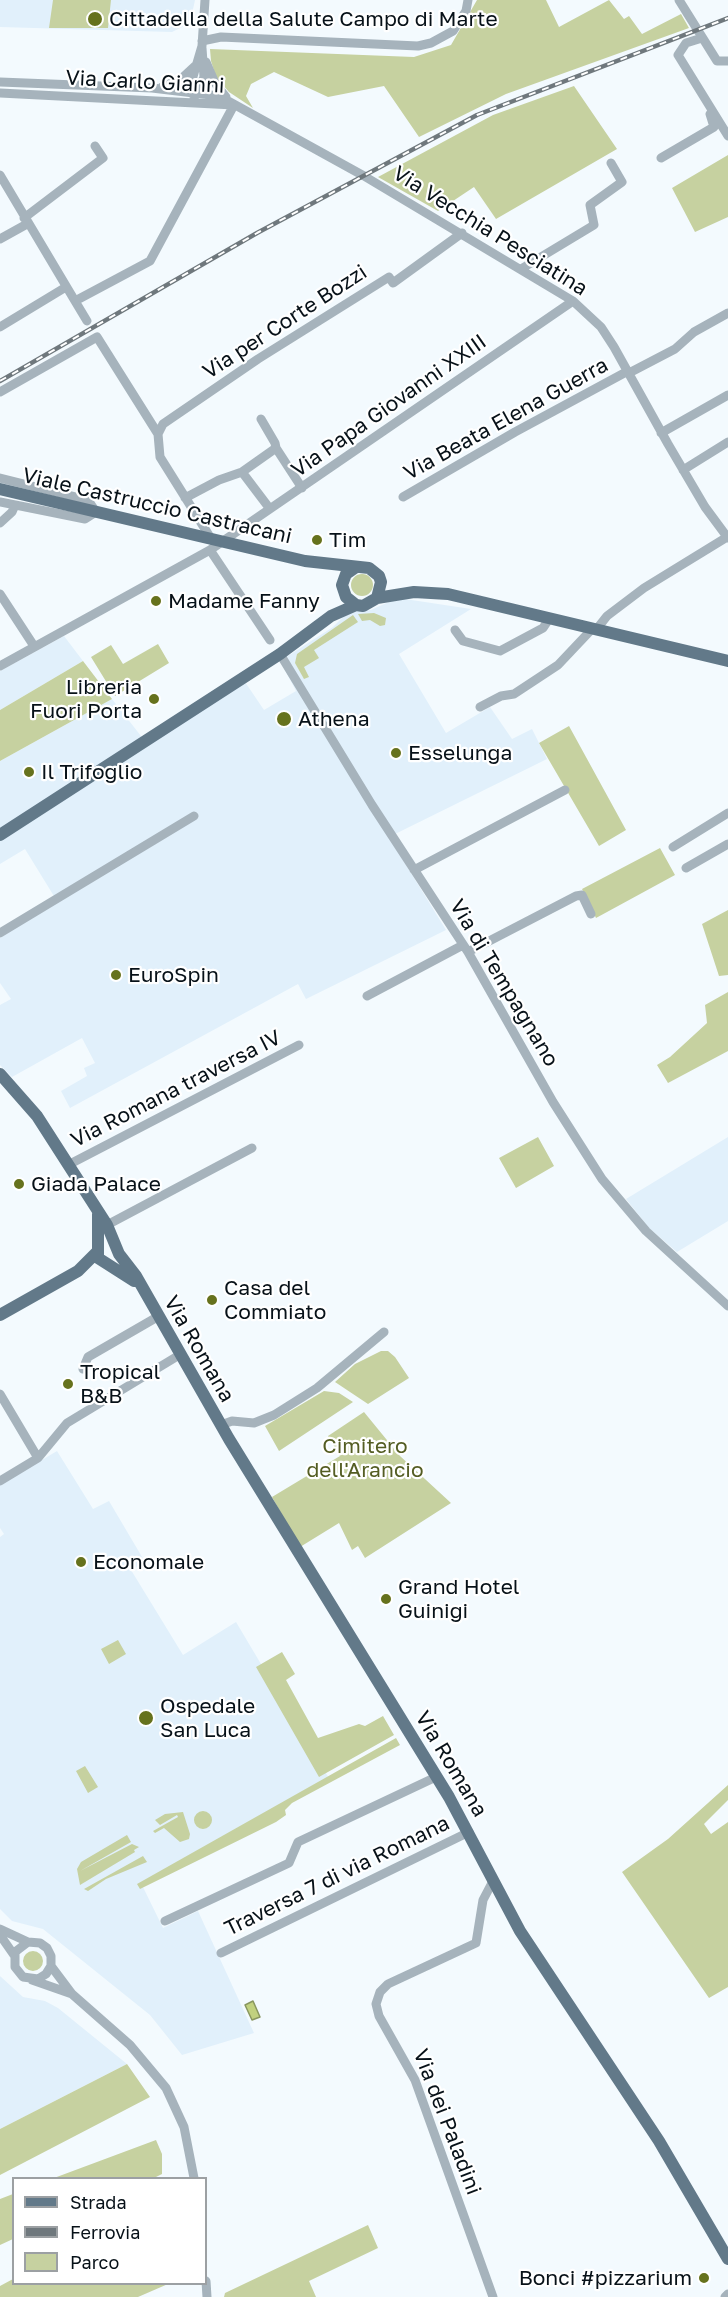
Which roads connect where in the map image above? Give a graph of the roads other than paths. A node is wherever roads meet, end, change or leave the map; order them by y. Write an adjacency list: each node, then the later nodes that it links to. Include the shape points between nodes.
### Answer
1 (205, 0): 5 (street)
2 (468, 0): 5 (street, via 453,31 418,46 221,37)
3 (679, 0): 4 (street)
4 (702, 38): 7 (street, via 717,61); 13 (street, via 686,43 678,55)
5 (202, 43): 6 (street); 8 (street)
6 (204, 57): 11 (street, via 203,81); 15 (street, via 215,83)
7 (728, 61)
8 (196, 64): 10 (street, via 176,82); 11 (street)
9 (0, 82): 10 (street, Via Carlo Gianni)
10 (152, 88): 11 (street, Via Carlo Gianni)
11 (195, 92): 14 (street); 15 (street, Via Carlo Gianni, via 219,96)
12 (0, 93): 14 (street, Via Carlo Gianni)
13 (703, 95): 16 (street); 18 (street, via 714,127)
14 (195, 102): 15 (street, Via Carlo Gianni)
15 (234, 105): 22 (street, Via Vecchia Pesciatina); 26 (street, via 150,261)
16 (728, 136)
17 (95, 146): 21 (street, via 103,158)
18 (662, 158)
19 (611, 163): 24 (street, via 622,182 590,206 594,225)
20 (0, 175): 21 (street)
21 (25, 221): 23 (street); 25 (street)
22 (462, 233): 24 (street, Via Vecchia Pesciatina); 36 (street, Via per Corte Bozzi, via 393,283 389,277 258,359 163,424)
23 (0, 239)
24 (521, 269): 27 (street, Via Vecchia Pesciatina)
25 (66, 288): 26 (street); 30 (street)
26 (75, 301): 29 (street)
27 (573, 301): 31 (street, Via Vecchia Pesciatina, via 601,327); 42 (street, Via Papa Giovanni XXIII)
28 (728, 313): 31 (street, Via Beata Elena Guerra, via 694,332 675,349)
29 (87, 321)
30 (0, 327)
31 (628, 372): 35 (street, Via Vecchia Pesciatina); 44 (street, Via Beata Elena Guerra)
32 (0, 392): 36 (street, via 97,337)
33 (728, 394): 35 (street)
34 (261, 419): 38 (street)
35 (661, 433): 39 (street, Via Vecchia Pesciatina)
36 (158, 434): 45 (street, via 160,457)
37 (728, 442): 39 (street)
38 (276, 448): 40 (street); 42 (street)
39 (683, 470): 52 (street, Via Vecchia Pesciatina)
40 (242, 472): 45 (street); 48 (street)
41 (0, 478): 49 (street, via 88,500)
42 (302, 488): 48 (street, Via Papa Giovanni XXIII)
43 (0, 489): 49 (main road, Viale Castruccio Castracani)
44 (403, 497)
45 (185, 498): 51 (street)
46 (0, 502): 47 (street)
47 (15, 505): 49 (street, via 85,519); 50 (street)
48 (270, 509): 53 (street, Via Papa Giovanni XXIII)
49 (96, 512): 51 (main road, Viale Castruccio Castracani)
50 (0, 523)
51 (210, 537): 53 (main road, Viale Castruccio Castracani)
52 (728, 538): 66 (street, via 644,588)
53 (225, 540): 54 (street, Via Papa Giovanni XXIII); 55 (main road, Viale Castruccio Castracani)
54 (210, 550): 67 (street); 68 (street, Via Papa Giovanni XXIII)
55 (305, 561): 56 (main road, Viale Castruccio Castracani); 58 (main road, Viale Castruccio Castracani)
56 (356, 567): 57 (main road, Viale Castruccio Castracani, via 375,571); 58 (main road)
57 (381, 582): 59 (main road, Viale Castruccio Castracani); 61 (main road)
58 (343, 585): 62 (main road, Viale Castruccio Castracani, via 350,602); 63 (main road)
59 (414, 592): 61 (main road, Viale Castruccio Castracani); 64 (main road, Viale Castruccio Castracani, via 457,596)
60 (0, 594): 68 (street)
61 (377, 598): 62 (main road, Viale Castruccio Castracani, via 370,604)
62 (356, 605): 63 (main road)
63 (330, 616): 69 (main road)
64 (549, 619): 65 (street, via 543,628 500,651 463,641); 66 (main road, Viale Castruccio Castracani)
65 (455, 630)
66 (594, 630): 70 (main road, Viale Castruccio Castracani); 72 (street, via 558,665 514,694)
67 (270, 640)
68 (34, 646): 71 (street, Via Papa Giovanni XXIII)
69 (280, 654): 76 (main road); 80 (street, Via di Tempagnano)
70 (724, 660)
71 (0, 666)
72 (480, 708)
73 (565, 790): 80 (street)
74 (728, 813): 78 (street)
75 (194, 816): 82 (street)
76 (0, 835)
77 (728, 844): 79 (street)
78 (673, 847)
79 (686, 868)
80 (414, 870): 83 (street, Via di Tempagnano)
81 (591, 914): 83 (street, via 582,895 576,896)
82 (0, 933)
83 (466, 949): 84 (street); 96 (street, Via di Tempagnano, via 553,1102 610,1190 671,1257)
84 (367, 996)
85 (300, 1045): 88 (street, Via Romana traversa IV)
86 (0, 1074): 88 (main road, Via Romana, via 32,1109)
87 (252, 1148): 90 (street)
88 (68, 1165): 89 (main road, Via Romana)
89 (98, 1214): 90 (main road, Via Romana); 91 (main road, Via Romana)
90 (107, 1225): 92 (main road, Via Romana)
91 (98, 1250): 92 (main road, via 109,1243); 93 (main road, Via Romana); 94 (main road)
92 (118, 1250): 93 (main road, via 114,1262); 95 (main road, Via Romana)
93 (106, 1264): 94 (main road); 95 (main road, Via Romana, via 125,1273)
94 (78, 1271): 97 (main road)
95 (142, 1288): 98 (main road, Via Romana)
96 (727, 1303)
97 (0, 1315)
98 (159, 1316): 100 (main road, Via Romana); 101 (street, via 88,1357)
99 (384, 1332): 103 (street, via 317,1388 274,1415 254,1423 232,1421)
100 (181, 1354): 103 (main road, Via Romana); 104 (street, via 67,1423)
101 (83, 1369)
102 (0, 1394): 104 (street)
103 (220, 1425): 106 (main road, Via Romana)
104 (38, 1458): 105 (street)
105 (0, 1481)
106 (436, 1777): 107 (main road, Via Romana); 109 (street, via 298,1842 289,1863)
107 (469, 1832): 108 (main road, Via Romana); 113 (street, Traversa 7 di via Romana)
108 (493, 1881): 119 (main road, Via Romana, via 536,1958 659,2141); 120 (street, Via dei Paladini, via 483,1900 477,1943 388,1984 376,2004 415,2080)
109 (165, 1921)
110 (0, 1929): 112 (street)
111 (0, 1935): 114 (street)
112 (28, 1942): 114 (street); 115 (street, via 47,1948)
113 (221, 1953)
114 (14, 1955): 116 (street, via 16,1970)
115 (51, 1966): 116 (street, via 43,1977); 117 (street)
116 (29, 1979): 117 (street)
117 (72, 1994): 118 (street, via 130,2045 166,2088 184,2127)
118 (195, 2177)
119 (728, 2259)
120 (493, 2297)

